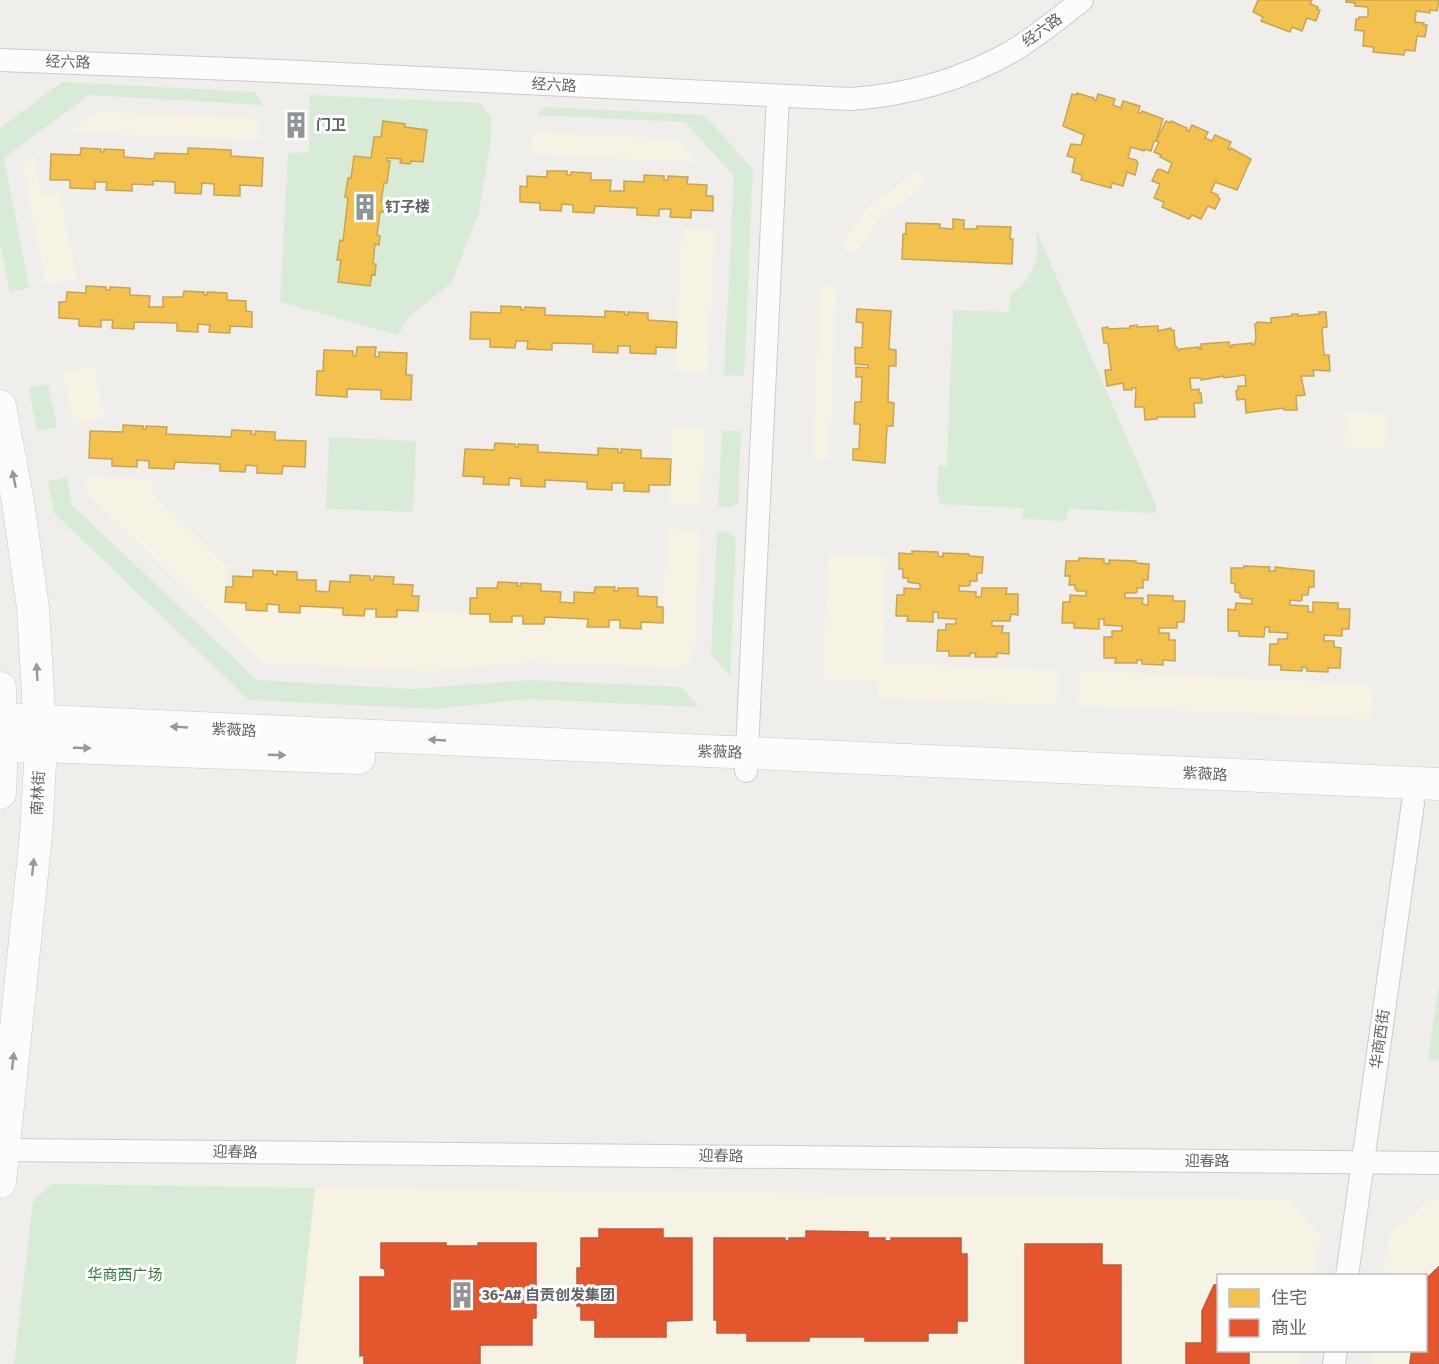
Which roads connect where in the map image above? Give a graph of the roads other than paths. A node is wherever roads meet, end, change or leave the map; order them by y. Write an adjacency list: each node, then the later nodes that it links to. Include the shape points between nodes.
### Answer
1 (1082, 0): 3 (street, 经六路, via 1012,51 980,68 919,90 851,99)
2 (0, 60): 3 (street, 经六路)
3 (778, 97): 8 (street)
4 (0, 406): 7 (main road, 南林街, one-way to 4, via 33,608)
5 (0, 688): 6 (main road)
6 (1, 733): 7 (main road, 紫薇路); 10 (main road)
7 (40, 733): 8 (main road, 紫薇路); 12 (main road, 南林街, one-way to 7, via 36,835)
8 (747, 762): 9 (main road, 紫薇路); 11 (main road, 紫薇路)
9 (1439, 784)
10 (0, 793)
11 (1426, 803): 13 (street, 华商西街)
12 (4, 1149): 13 (street, 迎春路); 15 (main road, 南林街)
13 (1364, 1162): 14 (street, 迎春路); 16 (street, 华商西街)
14 (1439, 1163)
15 (0, 1182)
16 (1347, 1274)

